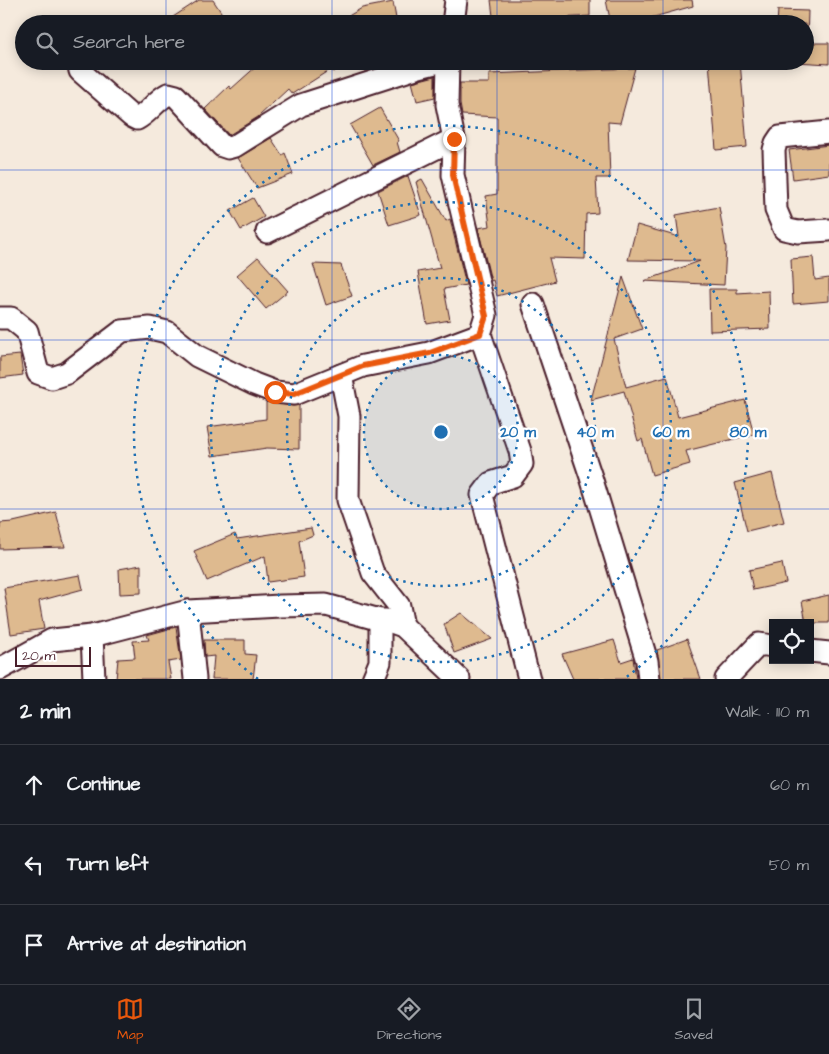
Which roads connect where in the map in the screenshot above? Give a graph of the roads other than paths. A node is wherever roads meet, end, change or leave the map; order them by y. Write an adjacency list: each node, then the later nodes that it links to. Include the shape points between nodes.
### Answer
1 (456, 0): 2 (street)
2 (454, 15)
3 (80, 70): 4 (street, via 137,119 162,97 168,94 176,96 222,146 228,148 300,104)
4 (408, 70)
5 (448, 70): 7 (street, via 447,105)
6 (829, 132): 8 (street, via 780,137 774,150 776,210 784,229 798,232)
7 (454, 139): 9 (street); 12 (street, via 453,175 486,316)
8 (829, 230)
9 (267, 232)
10 (533, 304): 27 (street, via 591,477)
11 (0, 318): 13 (street, via 11,318 26,331 38,372 52,378 67,373 122,331 150,328 167,332 197,356 275,392 294,394)
12 (480, 334): 13 (street, via 430,353 363,366); 26 (street, via 522,464 513,476 491,483 482,494)
13 (341, 375): 16 (street, via 348,416 348,500 373,572 399,606)
14 (188, 611): 15 (street, via 326,605); 17 (street); 23 (street)
15 (380, 620): 16 (street); 24 (street, via 380,662)
16 (403, 626): 25 (street)
17 (92, 636): 21 (street, via 52,640); 22 (street)
18 (769, 645): 28 (street, via 759,644)
19 (814, 651): 20 (street)
20 (829, 653)
21 (0, 669)
22 (94, 679)
23 (195, 679)
24 (373, 679)
25 (459, 679)
26 (529, 679)
27 (650, 679)
28 (726, 679)

